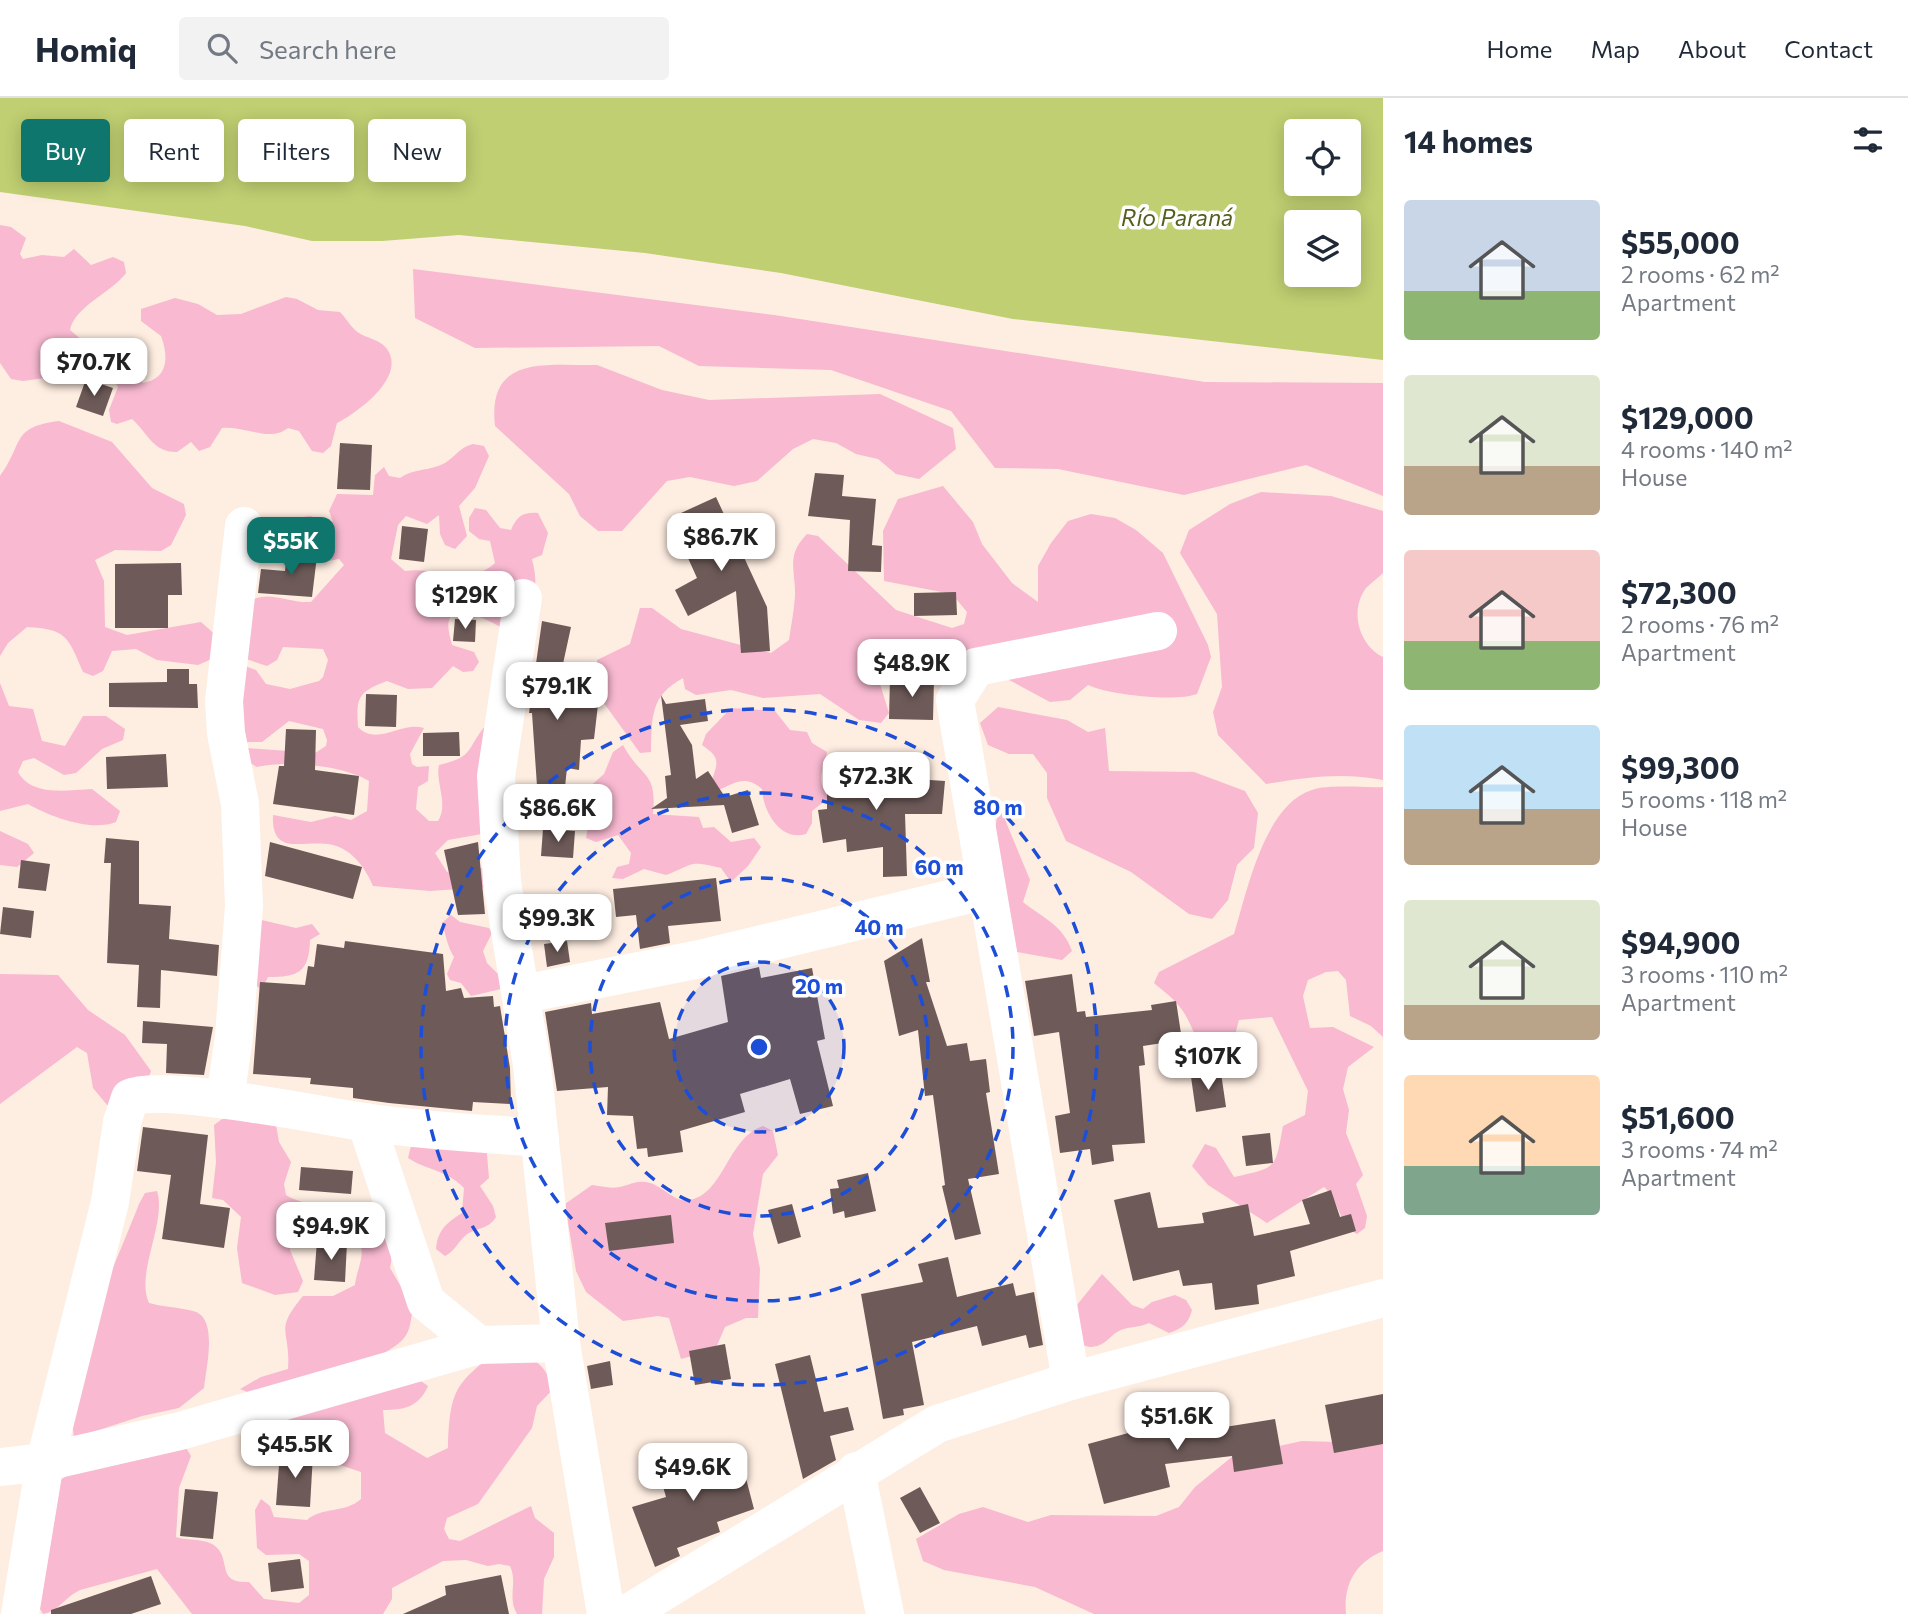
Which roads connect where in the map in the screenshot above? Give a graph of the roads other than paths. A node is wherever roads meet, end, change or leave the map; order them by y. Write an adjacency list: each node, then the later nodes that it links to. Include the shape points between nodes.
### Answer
1 (244, 526): 6 (street, via 224,701 240,804 244,906)
2 (523, 598): 5 (street, via 496,776 502,882)
3 (1158, 631): 4 (street, via 976,667 955,700)
4 (987, 890): 5 (street, via 699,959); 14 (street)
5 (523, 994): 8 (street)
6 (225, 1100): 7 (street); 15 (street, via 140,1095 130,1098 125,1108 110,1202)
7 (366, 1122): 8 (street); 10 (street)
8 (540, 1138): 11 (street)
9 (1383, 1298): 14 (street)
10 (426, 1302): 12 (street); 13 (street, via 428,1332)
11 (561, 1343): 12 (street); 19 (street)
12 (479, 1345): 13 (street)
13 (404, 1368): 15 (street, via 180,1431)
14 (1071, 1381): 17 (street, via 937,1424)
15 (45, 1462): 16 (street); 18 (street)
16 (0, 1467)
17 (856, 1471): 20 (street); 21 (street)
18 (20, 1614)
19 (606, 1614)
20 (627, 1614)
21 (885, 1614)

